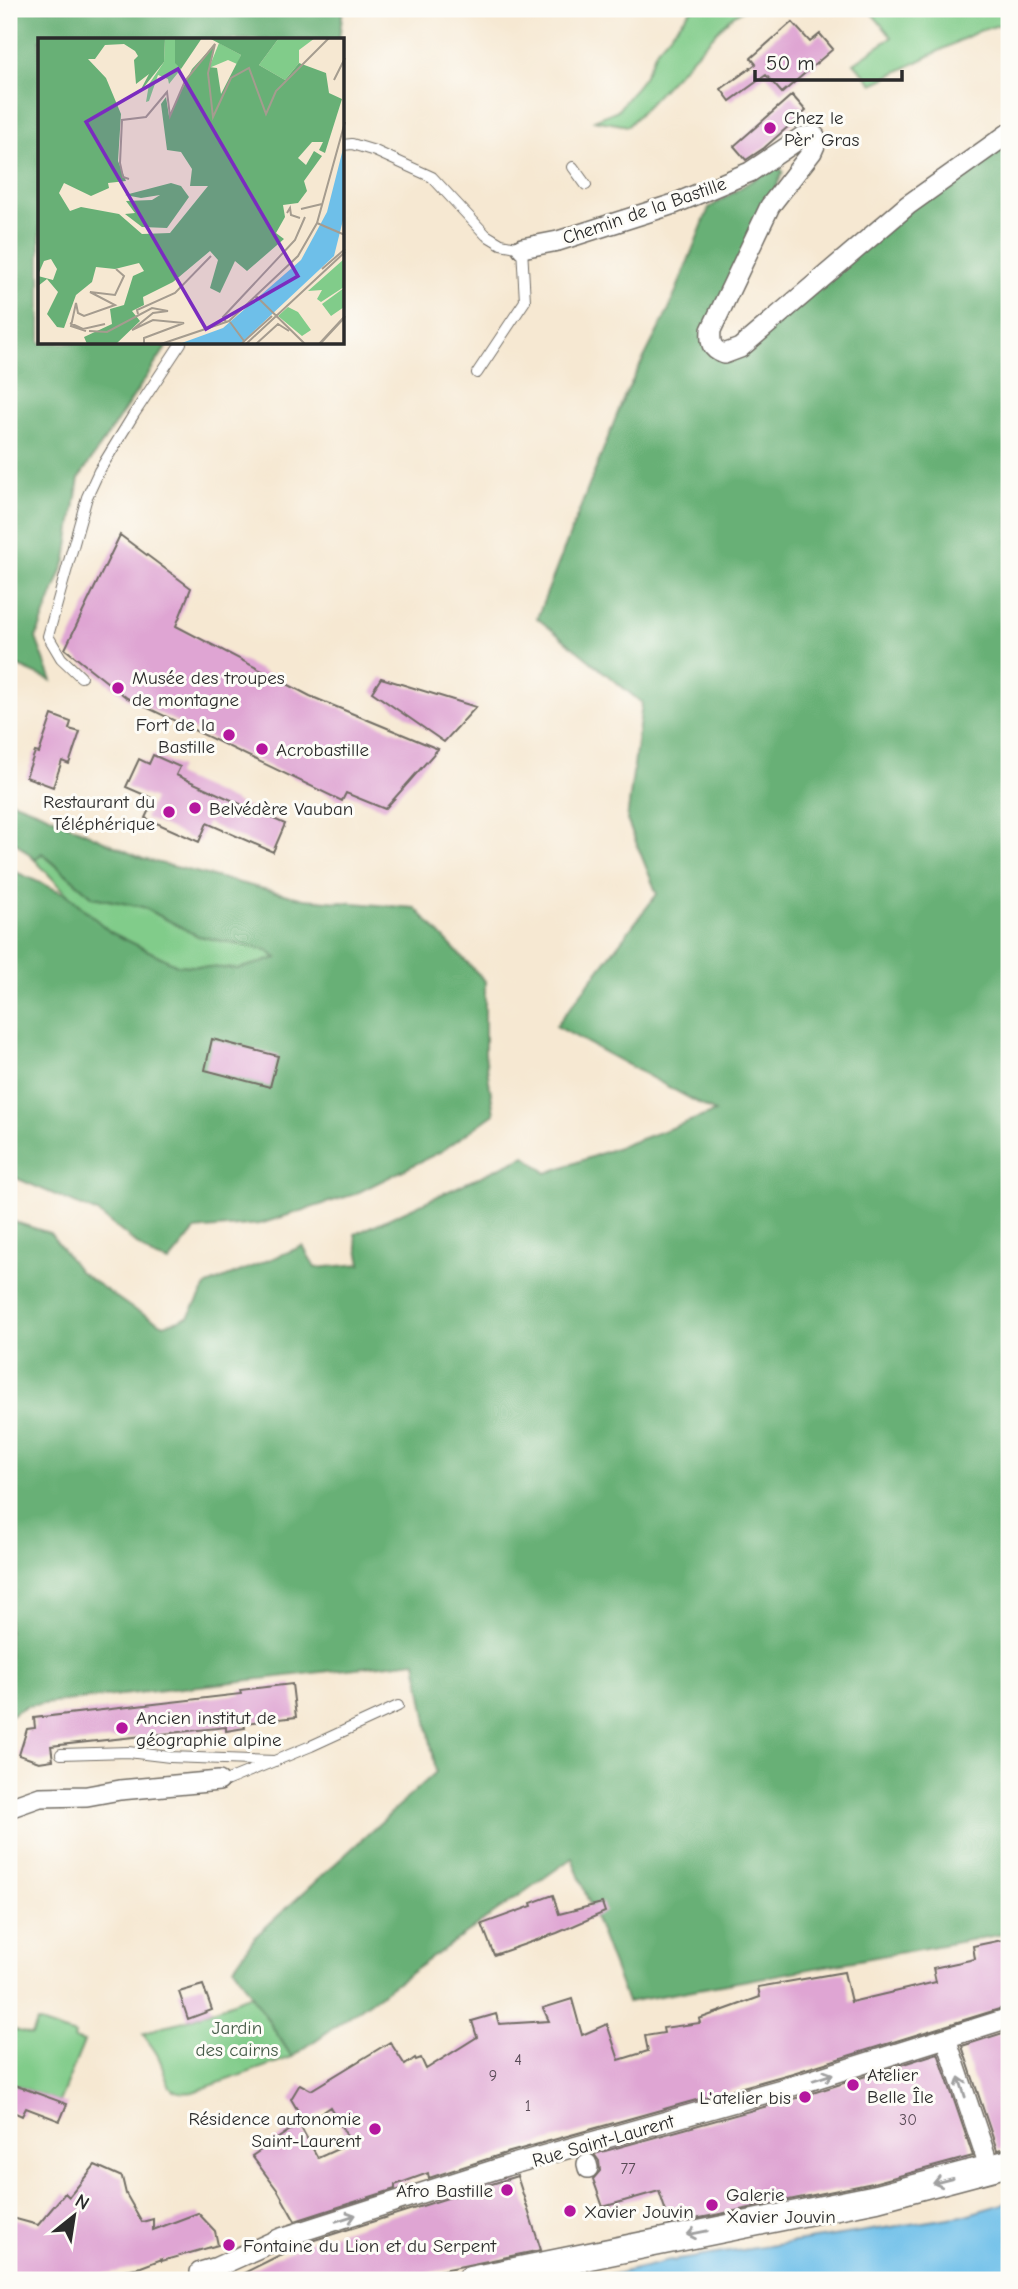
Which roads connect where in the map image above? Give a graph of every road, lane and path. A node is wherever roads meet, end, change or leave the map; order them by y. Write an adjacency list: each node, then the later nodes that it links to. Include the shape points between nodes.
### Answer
1 (1009, 133): 5 (street, Chemin de la Bastille, via 908,205 740,348 724,354 714,350 711,330 770,206 812,152 814,136 802,137 750,172 674,204)
2 (345, 145): 5 (lane, Chemin de la Bastille, via 375,151 432,177 485,235)
3 (573, 167): 4 (lane)
4 (586, 185)
5 (522, 248): 7 (lane, via 525,301)
6 (180, 345): 8 (lane, via 87,497 48,636)
7 (477, 373)
8 (78, 675)
9 (398, 1706): 11 (lane)
10 (61, 1754): 11 (lane, via 128,1752)
11 (275, 1761): 12 (lane)
12 (219, 1781): 13 (street, via 40,1797)
13 (9, 1808)
14 (1009, 2018): 15 (street, Rue Saint-Laurent)
15 (948, 2038): 16 (street, one-way to 15); 18 (street, Rue Saint-Laurent, one-way to 15, via 281,2238 506,2166)
16 (999, 2166): 17 (main road, one-way to 17)
17 (584, 2272): 19 (main road)
18 (201, 2276)
19 (470, 2280)

